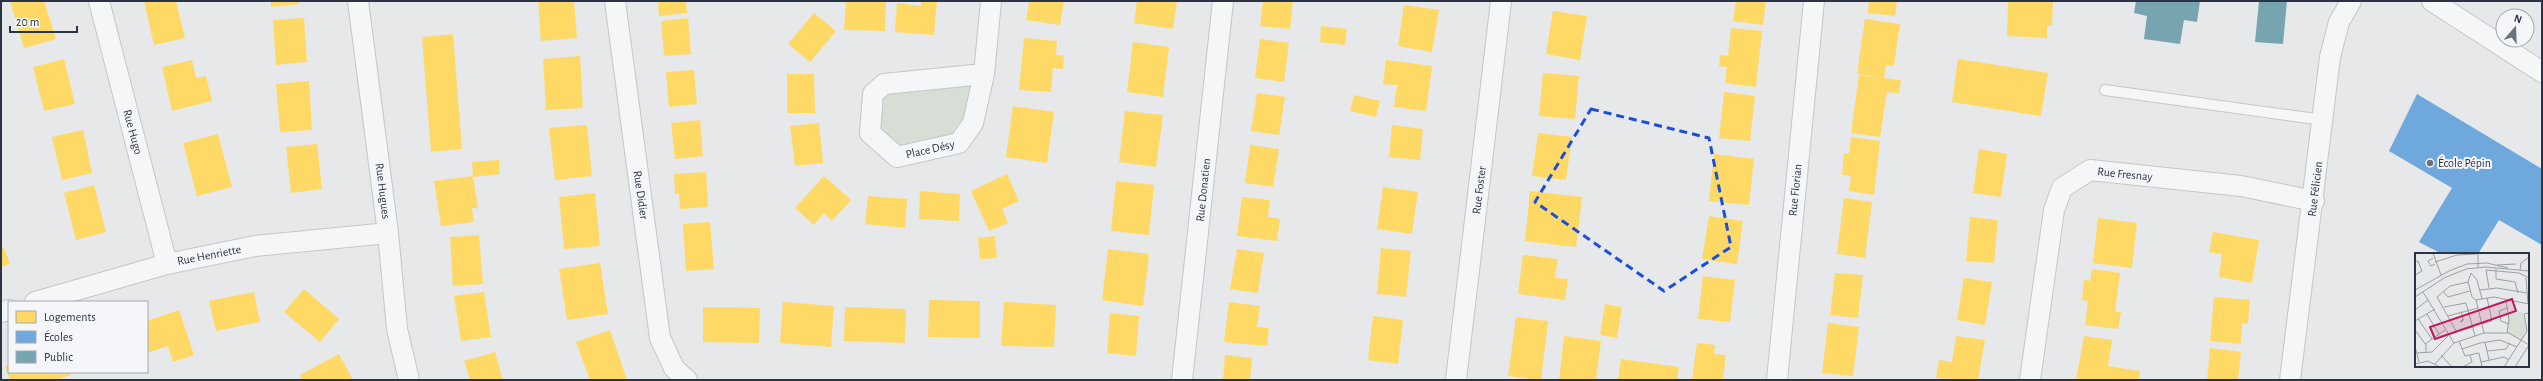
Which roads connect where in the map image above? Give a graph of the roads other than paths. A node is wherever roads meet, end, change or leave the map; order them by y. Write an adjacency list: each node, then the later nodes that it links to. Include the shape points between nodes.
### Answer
1 (99, 1): 16 (street, Rue Hugo)
2 (358, 1): 15 (street, Rue Hugues)
3 (615, 1): 19 (street, Rue Didier, via 660,338 674,368)
4 (991, 1): 11 (street, Place Désy)
5 (1223, 1): 20 (street, Rue Donatien)
6 (1501, 1): 21 (street, Rue Foster)
7 (1814, 1): 22 (street, Rue Florian)
8 (2350, 1): 13 (street, Rue Félicien, via 2339,22 2330,57)
9 (2432, 1): 10 (street)
10 (2542, 72)
11 (984, 74): 11 (street, Place Désy, via 884,84 873,94 870,133 897,156 959,143 973,123)
12 (2105, 90): 13 (lane)
13 (2323, 120): 14 (street, Rue Félicien)
14 (2314, 201): 23 (street, Rue Fresnay, via 2241,186 2090,170 2062,188 2054,210); 24 (street, Rue Félicien)
15 (388, 233): 16 (street, Rue Henriette, via 255,246); 18 (street, Rue Hugues, via 396,328)
16 (167, 264): 17 (street, Rue Henriette)
17 (38, 301)
18 (409, 380)
19 (687, 380)
20 (1182, 380)
21 (1456, 380)
22 (1776, 380)
23 (2030, 380)
24 (2290, 380)

